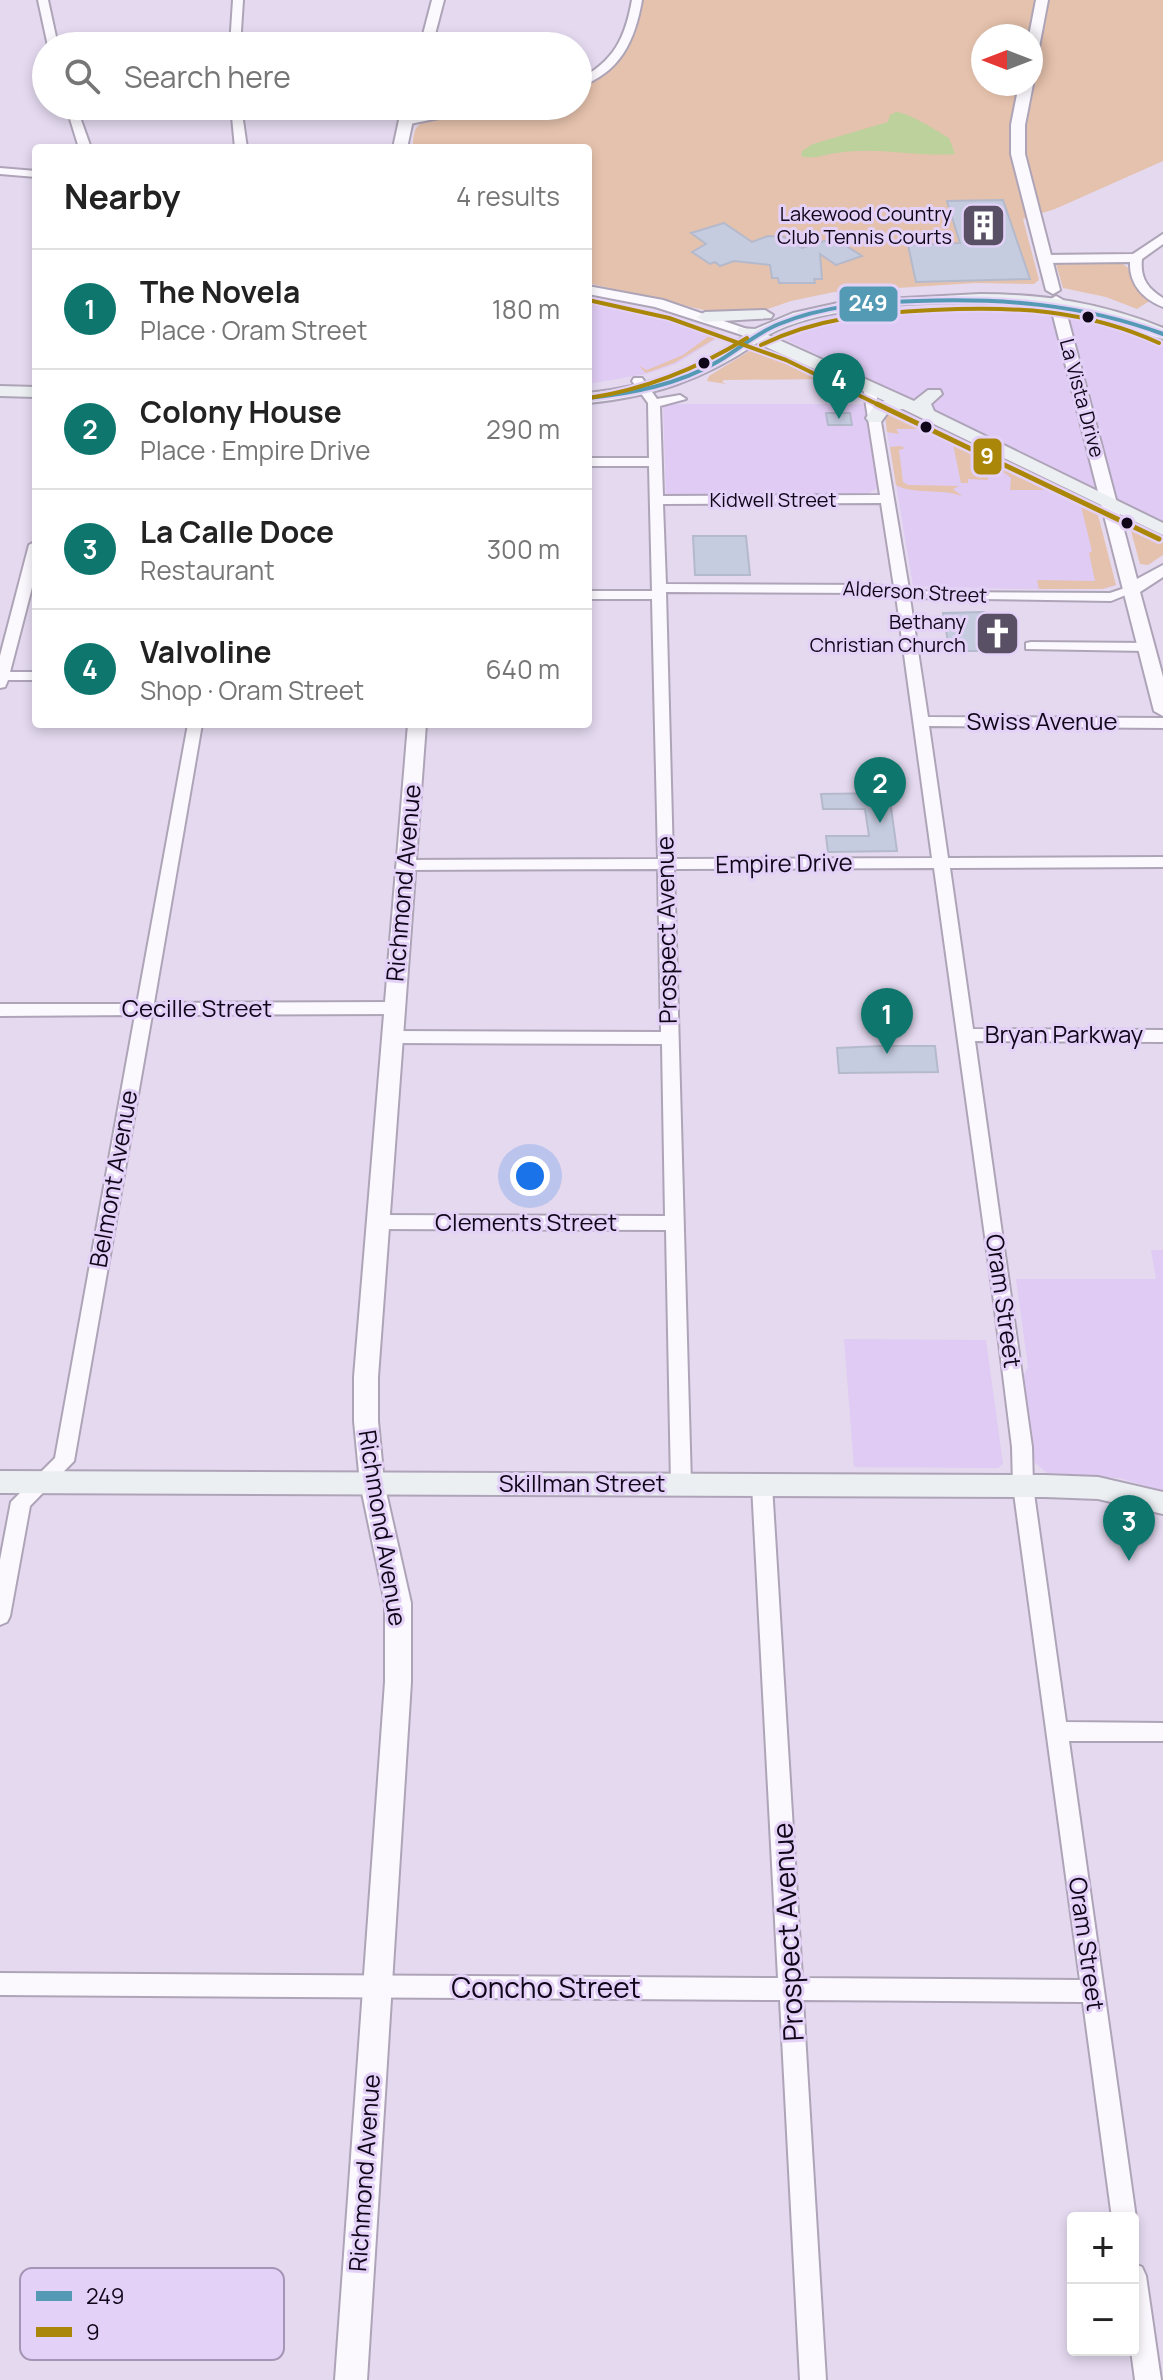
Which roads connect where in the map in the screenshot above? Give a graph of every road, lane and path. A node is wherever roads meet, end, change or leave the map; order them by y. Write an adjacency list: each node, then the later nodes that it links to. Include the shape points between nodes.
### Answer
1 (43, 0): 7 (street)
2 (238, 0): 8 (street)
3 (438, 0): 9 (street)
4 (637, 0): 10 (street, via 624,50)
5 (1042, 0): 6 (street)
6 (1037, 24)
7 (50, 32)
8 (236, 32)
9 (430, 32)
10 (592, 76)
11 (1024, 96): 24 (street, La Vista Drive, via 1018,154)
12 (76, 120): 17 (street)
13 (238, 120): 18 (street)
14 (405, 120): 16 (street)
15 (419, 120): 16 (street)
16 (404, 124): 19 (street)
17 (84, 144)
18 (241, 144)
19 (401, 144)
20 (0, 171): 21 (street)
21 (32, 174)
22 (1163, 238): 23 (street)
23 (1136, 258): 24 (street); 28 (street, via 1136,278)
24 (1044, 259): 26 (street, La Vista Drive)
25 (592, 291): 30 (street)
26 (1055, 295): 27 (main road); 31 (main road, via 1114,305); 33 (main road); 49 (street, La Vista Drive)
27 (898, 297): 29 (main road, via 828,298); 32 (main road, via 812,312)
28 (1157, 300)
29 (776, 314): 30 (main road); 32 (main road)
30 (705, 317): 32 (street)
31 (1163, 325)
32 (749, 333): 34 (main road); 37 (main road, via 698,372)
33 (1163, 334)
34 (869, 386): 42 (main road); 44 (street, Oram Street)
35 (592, 388): 37 (main road)
36 (0, 391): 38 (main road)
37 (645, 391): 40 (main road); 41 (street); 46 (street, Prospect Avenue)
38 (32, 392)
39 (934, 394): 43 (main road, via 922,402)
40 (592, 398)
41 (680, 399)
42 (903, 404): 43 (main road); 44 (main road, via 883,406)
43 (927, 415): 49 (main road)
44 (875, 418): 47 (street, Oram Street)
45 (592, 462): 46 (street)
46 (656, 462): 48 (street, Prospect Avenue)
47 (888, 499): 48 (street, Kidwell Street); 55 (street, Oram Street)
48 (657, 500): 54 (street, Prospect Avenue)
49 (1110, 505): 50 (main road); 53 (street, La Vista Drive)
50 (1163, 530)
51 (32, 560): 60 (street)
52 (1163, 570): 53 (street, Alderson Street)
53 (1131, 590): 55 (street, Alderson Street, via 1111,597); 58 (street, La Vista Drive)
54 (660, 591): 55 (street, Alderson Street); 56 (street, Alderson Street); 69 (street, Prospect Avenue)
55 (903, 593): 62 (street, Oram Street)
56 (592, 595)
57 (1031, 646): 58 (street)
58 (1146, 647): 61 (street, La Vista Drive)
59 (32, 676): 60 (street)
60 (1, 679)
61 (1163, 711)
62 (921, 721): 63 (street, Swiss Avenue); 66 (street, Oram Street)
63 (1163, 723)
64 (194, 728): 72 (street, Belmont Avenue)
65 (417, 728): 68 (street, Richmond Avenue)
66 (941, 862): 67 (street, Empire Drive); 69 (street, Empire Drive); 73 (street, Oram Street)
67 (1163, 862)
68 (405, 865): 69 (street, Empire Drive); 70 (street, Richmond Avenue)
69 (665, 865): 76 (street, Prospect Avenue)
70 (394, 1008): 72 (street, Cecille Street); 75 (street, Richmond Avenue)
71 (0, 1010): 72 (street, Cecille Street)
72 (144, 1010): 80 (street, Belmont Avenue, via 64,1461)
73 (964, 1035): 74 (street, Bryan Parkway); 84 (street, Oram Street, via 1004,1305)
74 (1163, 1036)
75 (392, 1037): 76 (street); 77 (street, Richmond Avenue)
76 (669, 1038): 78 (street, Prospect Avenue)
77 (376, 1222): 78 (street, Clements Street); 81 (street, Richmond Avenue, via 366,1377)
78 (675, 1223): 82 (street, Prospect Avenue)
79 (0, 1482): 80 (main road, Skillman Street)
80 (42, 1482): 81 (main road, Skillman Street); 86 (street, Belmont Avenue, via 21,1502)
81 (372, 1483): 82 (main road, Skillman Street); 90 (street, Richmond Avenue, via 398,1603 399,1640)
82 (681, 1484): 83 (main road, Skillman Street)
83 (762, 1485): 84 (main road, Skillman Street); 91 (street, Prospect Avenue)
84 (1023, 1486): 85 (main road, Skillman Street, via 1098,1488); 87 (street, Oram Street)
85 (1163, 1503)
86 (0, 1616)
87 (1056, 1731): 88 (street); 92 (street, Oram Street)
88 (1163, 1732)
89 (0, 1984): 90 (street, Concho Street)
90 (377, 1987): 91 (street, Concho Street); 95 (street, Richmond Avenue)
91 (791, 1990): 92 (street, Concho Street); 96 (street, Prospect Avenue)
92 (1092, 1991): 93 (street, Oram Street)
93 (1123, 2212)
94 (1134, 2284): 97 (street)
95 (351, 2380)
96 (813, 2380)
97 (1148, 2380)

